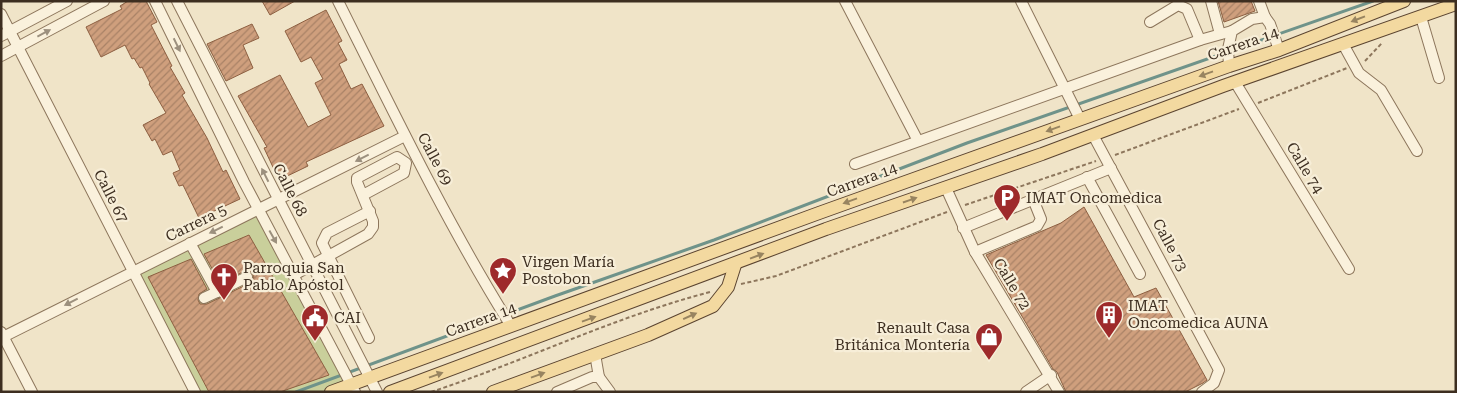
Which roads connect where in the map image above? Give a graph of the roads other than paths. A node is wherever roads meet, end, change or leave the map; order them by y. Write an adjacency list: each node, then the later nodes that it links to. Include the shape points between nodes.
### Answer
1 (67, 1): 18 (street)
2 (104, 1): 22 (street, one-way to 2)
3 (155, 1): 41 (street, one-way to 41)
4 (177, 1): 40 (street, Calle 68, one-way to 4)
5 (338, 1): 31 (street, Calle 69)
6 (845, 1): 32 (street)
7 (1021, 1): 28 (street)
8 (1211, 1): 19 (street)
9 (1258, 1): 14 (street)
10 (1404, 1): 23 (main road, Carrera 14, one-way to 23)
11 (1456, 4): 15 (main road)
12 (1170, 5): 16 (street); 20 (street, via 1186,8)
13 (1, 14): 18 (street, Calle 67)
14 (1265, 17): 17 (street, via 1252,19); 23 (street)
15 (1420, 17): 21 (main road); 26 (street)
16 (1150, 22)
17 (1232, 31): 19 (street); 25 (street)
18 (6, 34): 22 (street, Calle 67)
19 (1220, 34): 20 (street)
20 (1200, 40): 28 (street)
21 (1343, 44): 27 (main road); 33 (street, via 1359,73 1381,90)
22 (18, 47): 24 (street); 50 (street, Calle 67)
23 (1278, 50): 25 (main road, Carrera 14)
24 (1, 56)
25 (1229, 66): 29 (main road, Carrera 14, one-way to 29)
26 (1440, 78)
27 (1235, 82): 30 (main road); 49 (street, Calle 74)
28 (1067, 93): 29 (street); 32 (street)
29 (1078, 116): 56 (main road, Carrera 14, one-way to 56)
30 (1093, 135): 35 (street, Calle 73); 37 (main road)
31 (405, 136): 40 (street, Carrera 5, one-way to 40); 56 (street, Calle 69)
32 (918, 142): 34 (street)
33 (1416, 151)
34 (855, 164)
35 (1111, 168): 36 (street); 74 (street, Calle 73, via 1219,370 1214,383)
36 (1087, 177): 39 (street); 51 (street)
37 (946, 188): 43 (street, Calle 72); 48 (main road, one-way to 37, via 826,229)
38 (363, 195): 38 (street, via 357,182 359,175 397,156 406,163 404,173); 42 (street)
39 (1033, 199): 43 (street); 45 (street, via 1041,219 1037,226)
40 (278, 201): 41 (street, Carrera 5); 47 (street, Calle 68)
41 (258, 210): 44 (street, Carrera 5, one-way to 44); 52 (street, one-way to 52)
42 (370, 211): 46 (street, via 373,227 368,234); 46 (street, via 323,237)
43 (963, 228): 45 (street, Calle 72)
44 (190, 243): 50 (street, Carrera 5); 54 (street)
45 (975, 252): 61 (street, Calle 72)
46 (328, 256): 47 (street); 58 (street)
47 (311, 265): 52 (street); 60 (street, Calle 68)
48 (735, 265): 59 (main road, one-way to 48, via 713,306 728,287); 69 (main road, one-way to 48)
49 (1350, 269)
50 (133, 271): 57 (street, Carrera 5, one-way to 57); 66 (street, Calle 67)
51 (1140, 274)
52 (294, 275): 63 (street)
53 (247, 277): 54 (street)
54 (217, 292): 55 (street)
55 (204, 298)
56 (508, 321): 60 (main road, Carrera 14)
57 (2, 335): 65 (street)
58 (369, 338)
59 (595, 354): 62 (street); 70 (main road, one-way to 59)
60 (368, 372): 63 (main road, Carrera 14); 68 (street, Calle 68)
61 (1051, 375): 64 (street); 73 (street, Calle 72)
62 (599, 377): 71 (street); 72 (street)
63 (351, 383): 67 (main road, Carrera 14)
64 (1029, 391)
65 (32, 392)
66 (194, 392)
67 (331, 392)
68 (377, 392)
69 (390, 392)
70 (493, 392)
71 (557, 392)
72 (610, 392)
73 (1060, 392)
74 (1202, 392)

